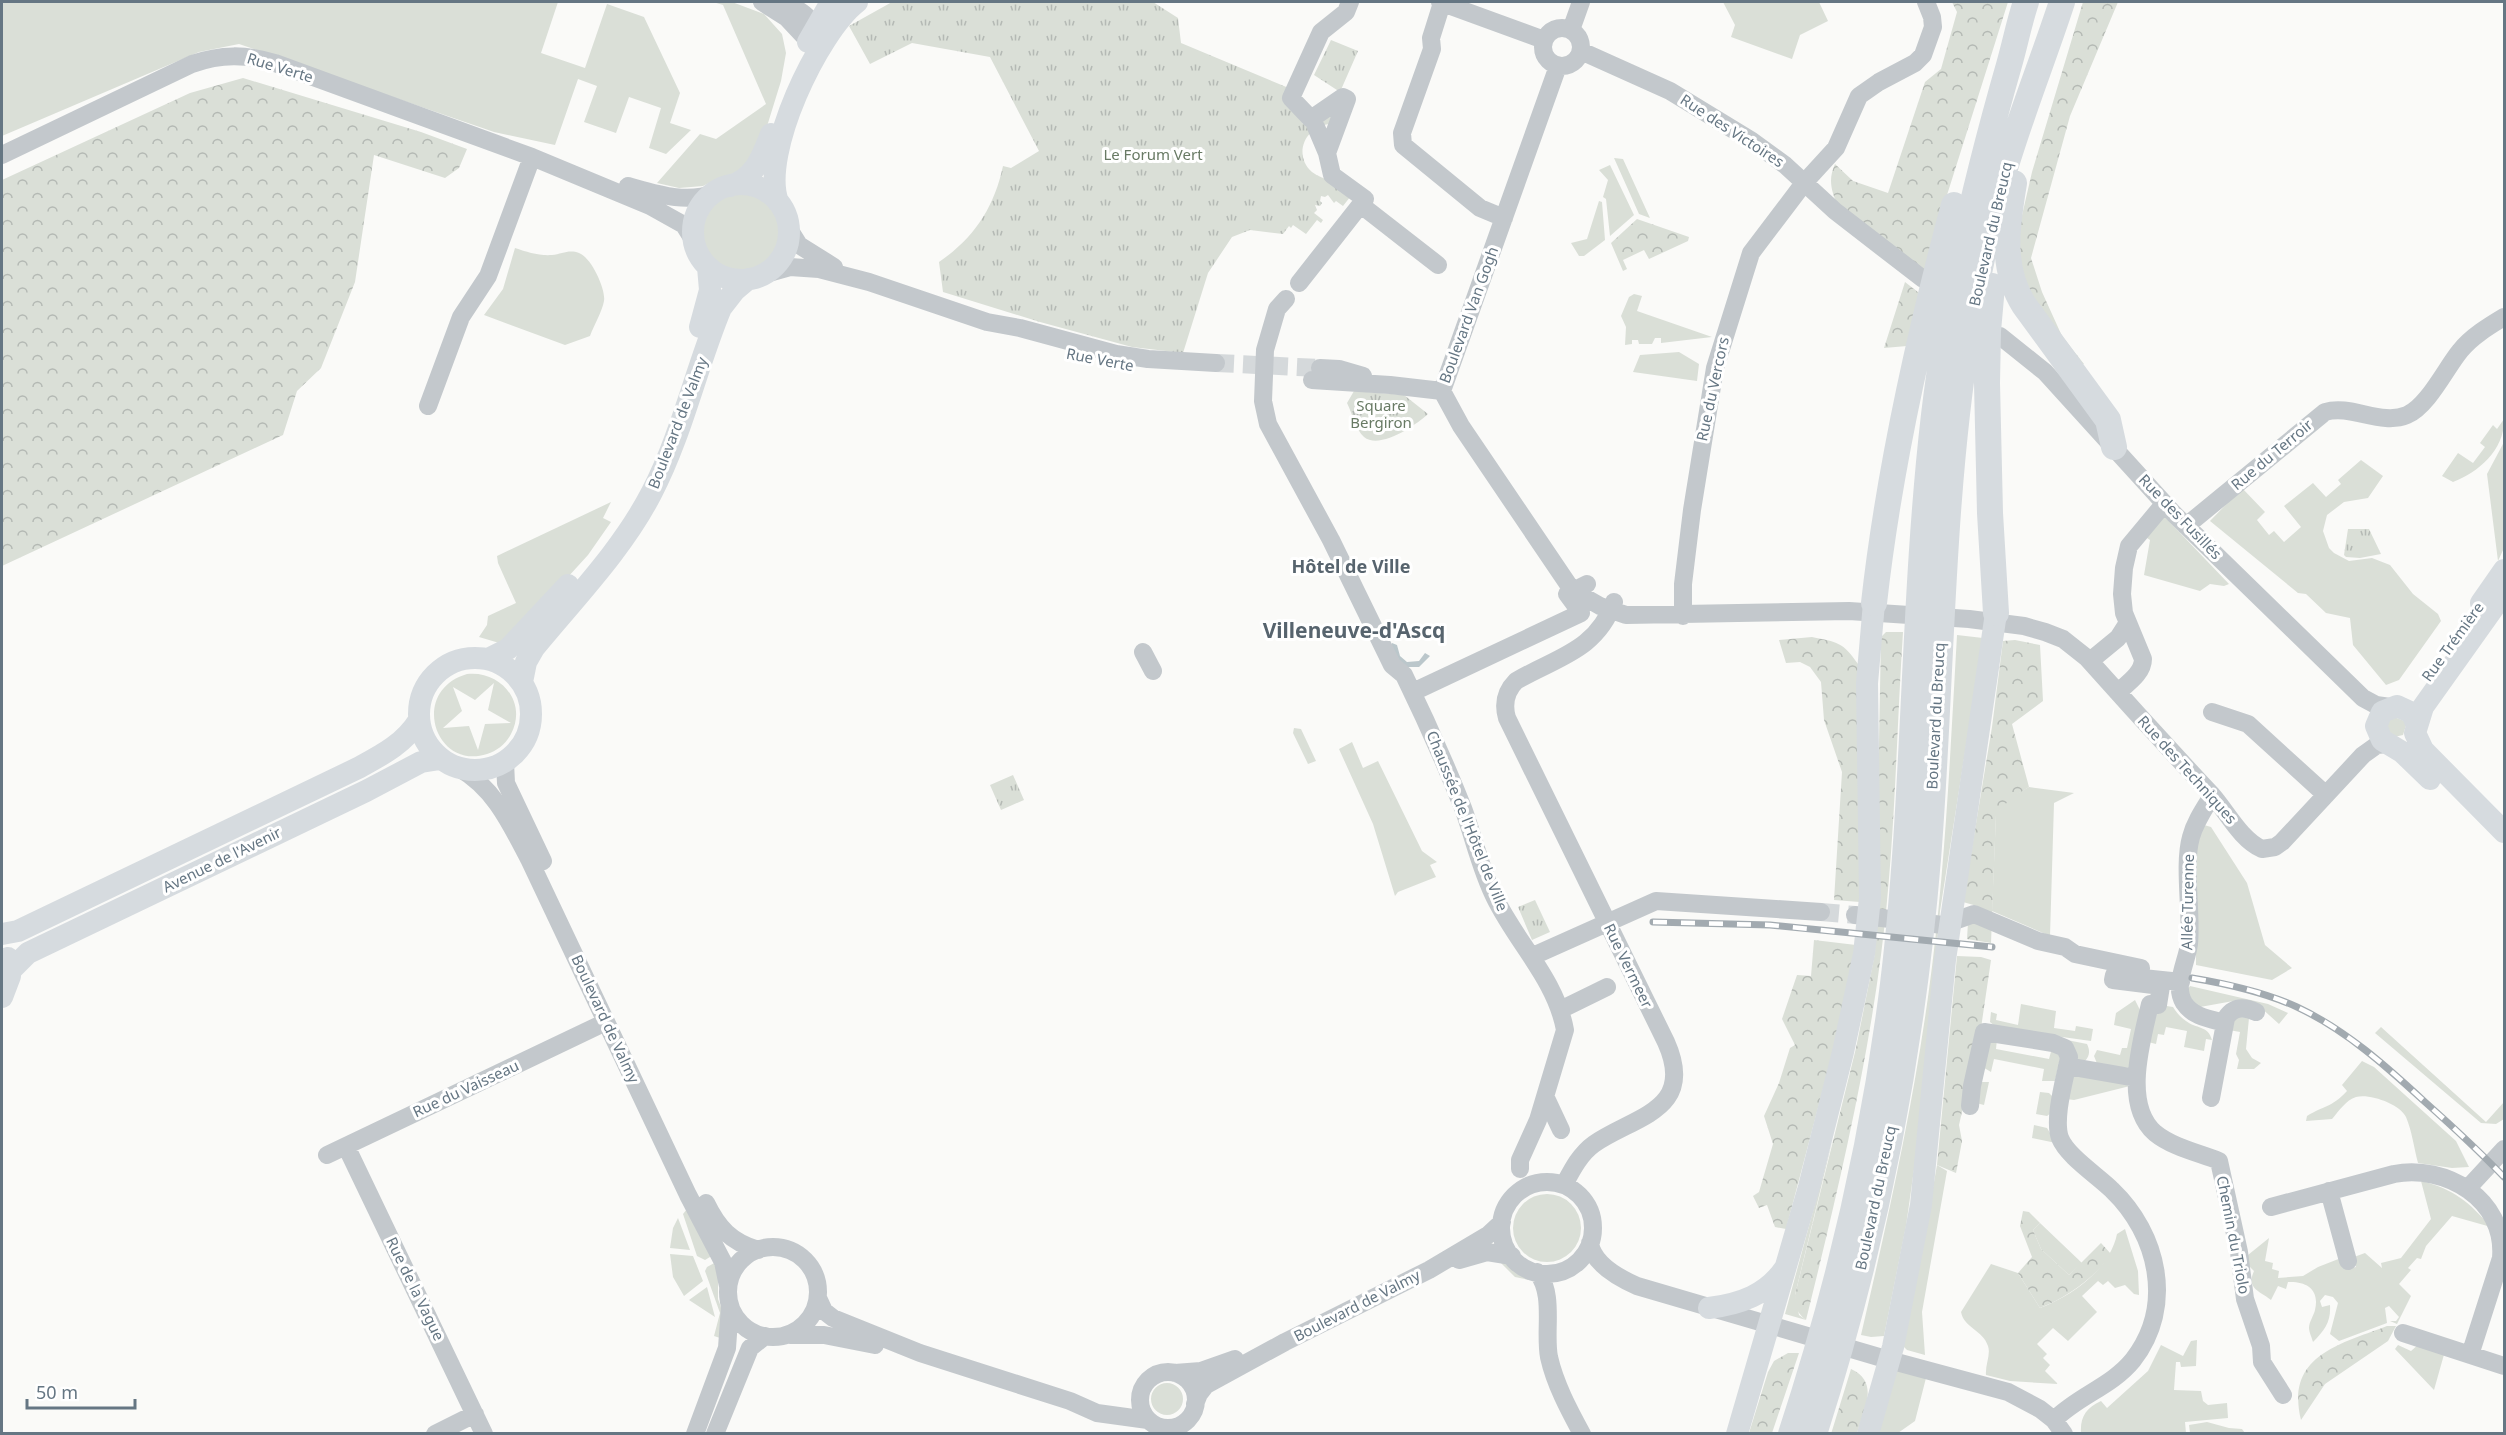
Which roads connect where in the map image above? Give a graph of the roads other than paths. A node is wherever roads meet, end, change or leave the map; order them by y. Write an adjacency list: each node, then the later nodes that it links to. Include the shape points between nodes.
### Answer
1 (762, 2): 13 (street)
2 (784, 2): 13 (street, via 805,14)
3 (831, 2): 13 (main road)
4 (856, 2): 13 (main road)
5 (1350, 2): 18 (street, via 1346,12 1321,32 1291,99)
6 (1441, 2): 14 (street); 27 (street, via 1431,38 1432,49 1402,133 1403,145 1480,208)
7 (1581, 2): 12 (street)
8 (1926, 2): 22 (street, Rue du Vercors, via 1933,27 1923,55 1863,91 1836,148)
9 (2026, 2): 11 (highway, Boulevard du Breucq)
10 (2062, 2): 17 (highway, Boulevard du Breucq)
11 (2017, 27): 50 (highway, via 1984,102 1948,226 1892,478); 135 (highway, Boulevard du Breucq, via 1964,237 1935,406 1904,869 1884,1048 1838,1274)
12 (1571, 30): 14 (street, via 1557,28); 15 (street, via 1580,39)
13 (814, 39): 23 (main road, via 762,158 750,176); 25 (main road, via 778,150 773,183)
14 (1544, 40): 16 (street, via 1544,55)
15 (1581, 51): 16 (street, via 1573,63); 22 (street, Rue des Victoires, via 1651,81 1692,104 1769,153)
16 (1558, 66): 27 (street, Boulevard Van Gogh)
17 (2027, 106): 24 (highway); 136 (highway, Boulevard du Breucq, via 1989,227 1958,401 1928,859 1903,1063 1866,1248)
18 (1314, 123): 19 (street); 19 (street, via 1343,97 1347,99)
19 (1327, 153): 26 (street, via 1332,175 1365,199)
20 (2, 155): 21 (street, Rue Verte, via 192,64 232,55 275,63)
21 (532, 157): 23 (street, Rue Verte, via 665,196 688,199); 29 (street, Rue Verte, via 661,210 684,225); 42 (street, via 488,276 461,317)
22 (1804, 183): 34 (street, Rue des Victoires); 51 (street, Rue du Vercors, via 1751,253 1720,348 1694,490)
23 (722, 190): 25 (main road, via 753,186); 29 (main road, via 703,204 697,214)
24 (2013, 192): 43 (highway, via 2007,258 2013,287 2108,420); 53 (highway, via 1991,292 1987,349)
25 (778, 202): 28 (main road)
26 (1361, 205): 30 (street); 33 (street)
27 (1504, 218): 41 (street, Boulevard Van Gogh)
28 (789, 229): 32 (main road, via 785,252); 35 (street, Rue Verte, via 808,253)
29 (694, 241): 31 (main road)
30 (1438, 266)
31 (708, 267): 32 (main road, via 727,278); 56 (main road, Boulevard de Valmy, via 710,290 704,316 656,451 633,498 607,540 576,576 508,649)
32 (757, 277): 35 (street, Rue Verte, via 780,269 804,267); 59 (main road, Boulevard de Valmy, via 735,290 722,308 660,475 645,505 619,544 534,648)
33 (1303, 277)
34 (1923, 279)
35 (869, 282): 39 (street, Rue Verte, via 987,322 1127,356)
36 (1286, 299): 60 (street, Chaussée de l'Hôtel de Ville, via 1277,309 1265,350 1263,401 1268,424 1392,665 1404,675)
37 (2505, 318): 45 (street, Rue du Terroir, via 2465,345 2424,401 2406,416 2325,412)
38 (2000, 336): 43 (street, Rue des Fusillés, via 2045,372)
39 (1217, 369)
40 (1316, 374): 41 (street, via 1339,369 1390,385)
41 (1442, 391): 47 (street, Boulevard Van Gogh, via 1461,426)
42 (428, 406)
43 (2114, 447): 44 (street, Rue des Fusillés)
44 (2164, 504): 45 (street, Rue des Fusillés); 54 (street, via 2129,546 2125,558 2122,594)
45 (2186, 526): 64 (street, Rue des Fusillés, via 2363,698 2376,705)
46 (2505, 570): 64 (main road, Rue Trémière, via 2414,695)
47 (1576, 584): 49 (street, Boulevard Van Gogh); 60 (street, via 1568,594 1581,613)
48 (2505, 593): 65 (main road, Rue Trémière, via 2423,707)
49 (1612, 607): 51 (street, Boulevard Van Gogh); 74 (street, Rue Vermeer, via 1589,642 1516,681 1507,693 1505,711)
50 (1874, 608): 51 (street, Boulevard Van Gogh, via 1776,603); 52 (street, Boulevard Van Gogh); 104 (main road, via 1867,683 1870,898 1864,954)
51 (1683, 611)
52 (1959, 613): 53 (street, Rue des Techniques)
53 (1995, 618): 57 (street, Rue des Techniques, via 2054,635 2072,644); 118 (main road, via 1945,960 1921,1205)
54 (2127, 624): 57 (street, via 2118,638); 61 (street, via 2143,665)
55 (1143, 652): 58 (street)
56 (488, 659): 59 (main road, via 507,668); 63 (main road, via 464,659 441,669 422,695)
57 (2090, 661): 61 (street, Rue des Techniques)
58 (1153, 671)
59 (522, 682): 66 (main road, via 531,705 531,722 523,744)
60 (1413, 692): 77 (street, Chaussée de l'Hôtel de Ville, via 1462,806 1495,897)
61 (2118, 692): 69 (street, Rue des Techniques)
62 (2212, 712): 68 (street, via 2248,724)
63 (419, 720): 67 (main road, via 427,744); 75 (main road, Avenue de l'Avenir, via 396,746 358,768 18,931)
64 (2386, 726): 65 (main road, via 2405,744); 65 (main road, Rue des Fusillés, via 2404,707); 68 (street, Rue des Techniques); 71 (main road, Rue des Fusillés, via 2412,761)
65 (2416, 729): 70 (main road, Rue des Fusillés, via 2423,750)
66 (505, 762): 67 (main road, via 486,770); 102 (street, Boulevard de Valmy, via 509,789 713,1217 732,1239)
67 (450, 763): 78 (main road, Avenue de l'Avenir, via 421,762 27,953); 84 (street, Boulevard de Valmy, via 484,785 508,819)
68 (2326, 795): 69 (street, Rue des Techniques, via 2282,842 2268,849 2247,838)
69 (2212, 796): 79 (street, Allée Turenne, via 2198,818 2189,845 2189,942)
70 (2505, 831)
71 (2505, 850)
72 (1821, 912): 74 (street, via 1656,901)
73 (1855, 915): 79 (street, via 1943,925 1974,914 2075,954)
74 (1606, 922): 77 (street); 96 (street, Rue Vermeer, via 1670,1051 1673,1076 1668,1094 1657,1110 1588,1149)
75 (2, 934)
76 (2, 944): 78 (main road)
77 (1533, 956): 82 (street, Chaussée de l'Hôtel de Ville)
78 (10, 972): 81 (main road)
79 (2174, 977): 85 (street, via 2190,1009); 87 (street, Chemin du Triolo, via 2114,975 2113,980 2161,986 2158,1005 2150,1004)
80 (1607, 987): 82 (street)
81 (2, 997)
82 (1560, 1010): 88 (street, Chaussée de l'Hôtel de Ville, via 1565,1030)
83 (2256, 1012): 85 (street, via 2237,1009 2229,1013)
84 (606, 1022): 92 (street, Rue du Vaisseau); 108 (street, Boulevard de Valmy, via 723,1262)
85 (2224, 1023): 89 (street)
86 (2067, 1065): 87 (street); 90 (street, via 2068,1051 2060,1045 1984,1032); 128 (street, via 2059,1135 2068,1149 2119,1197 2143,1229 2155,1268 2157,1300 2144,1342 2126,1368 2074,1402)
87 (2136, 1078): 122 (street, Chemin du Triolo, via 2142,1112 2156,1133 2219,1161 2245,1299 2261,1346 2262,1362)
88 (1546, 1098): 91 (street); 95 (street, Chaussée de l'Hôtel de Ville, via 1520,1160)
89 (2211, 1098)
90 (1970, 1106)
91 (1561, 1130)
92 (346, 1146): 94 (street, Rue du Vaisseau); 125 (street, Rue de la Vague)
93 (2505, 1149): 97 (street)
94 (327, 1155)
95 (1520, 1169)
96 (1564, 1185): 100 (street, via 1546,1182 1526,1187 1510,1202); 101 (street, via 1587,1206 1593,1224)
97 (2468, 1188): 98 (street, via 2442,1175 2411,1171); 117 (street, via 2496,1220 2503,1242)
98 (2329, 1191): 99 (street); 105 (street)
99 (2271, 1207)
100 (1502, 1222): 103 (street, via 1504,1242); 106 (street, Boulevard de Valmy)
101 (1590, 1243): 107 (street, via 1580,1259 1569,1267 1557,1272); 111 (street, via 1598,1260 1628,1282)
102 (758, 1250): 108 (street, via 736,1266); 109 (street, via 780,1248 801,1257 814,1273)
103 (1512, 1256): 106 (street, Boulevard de Valmy, via 1487,1252); 107 (street)
104 (1790, 1259): 111 (main road, via 1778,1278 1760,1293); 112 (main road)
105 (2348, 1261)
106 (1429, 1270): 115 (street, Boulevard de Valmy)
107 (1537, 1272): 133 (street, via 1546,1290 1550,1360)
108 (728, 1286): 110 (street)
109 (818, 1298): 114 (street, via 813,1312 796,1331); 116 (street, via 833,1318)
110 (730, 1306): 114 (street, via 741,1324); 131 (street, via 727,1348)
111 (1709, 1308): 112 (street)
112 (1770, 1326): 118 (street); 134 (main road)
113 (2403, 1333): 117 (street)
114 (773, 1336): 116 (street, via 824,1335); 132 (street, via 750,1348)
115 (1285, 1342): 120 (street, Boulevard de Valmy, via 1201,1371); 124 (street, Boulevard de Valmy, via 1206,1385)
116 (920, 1353): 123 (street)
117 (2470, 1355): 119 (street)
118 (1889, 1360): 128 (street, via 2008,1392 2026,1400); 137 (main road)
119 (2505, 1366)
120 (1175, 1373): 121 (street, via 1153,1376); 124 (street, via 1190,1382)
121 (1140, 1395): 123 (street, via 1114,1407); 126 (street)
122 (2283, 1395)
123 (1070, 1401): 126 (street, via 1104,1414)
124 (1196, 1404): 127 (street)
125 (475, 1414): 129 (street); 130 (street, Rue de la Vague)
126 (1148, 1420): 127 (street, via 1165,1428)
127 (1192, 1427)
128 (2059, 1427)
129 (435, 1434)
130 (484, 1434)
131 (695, 1434)
132 (715, 1434)
133 (1582, 1434)
134 (1737, 1434)
135 (1791, 1434)
136 (1814, 1434)
137 (1868, 1434)

